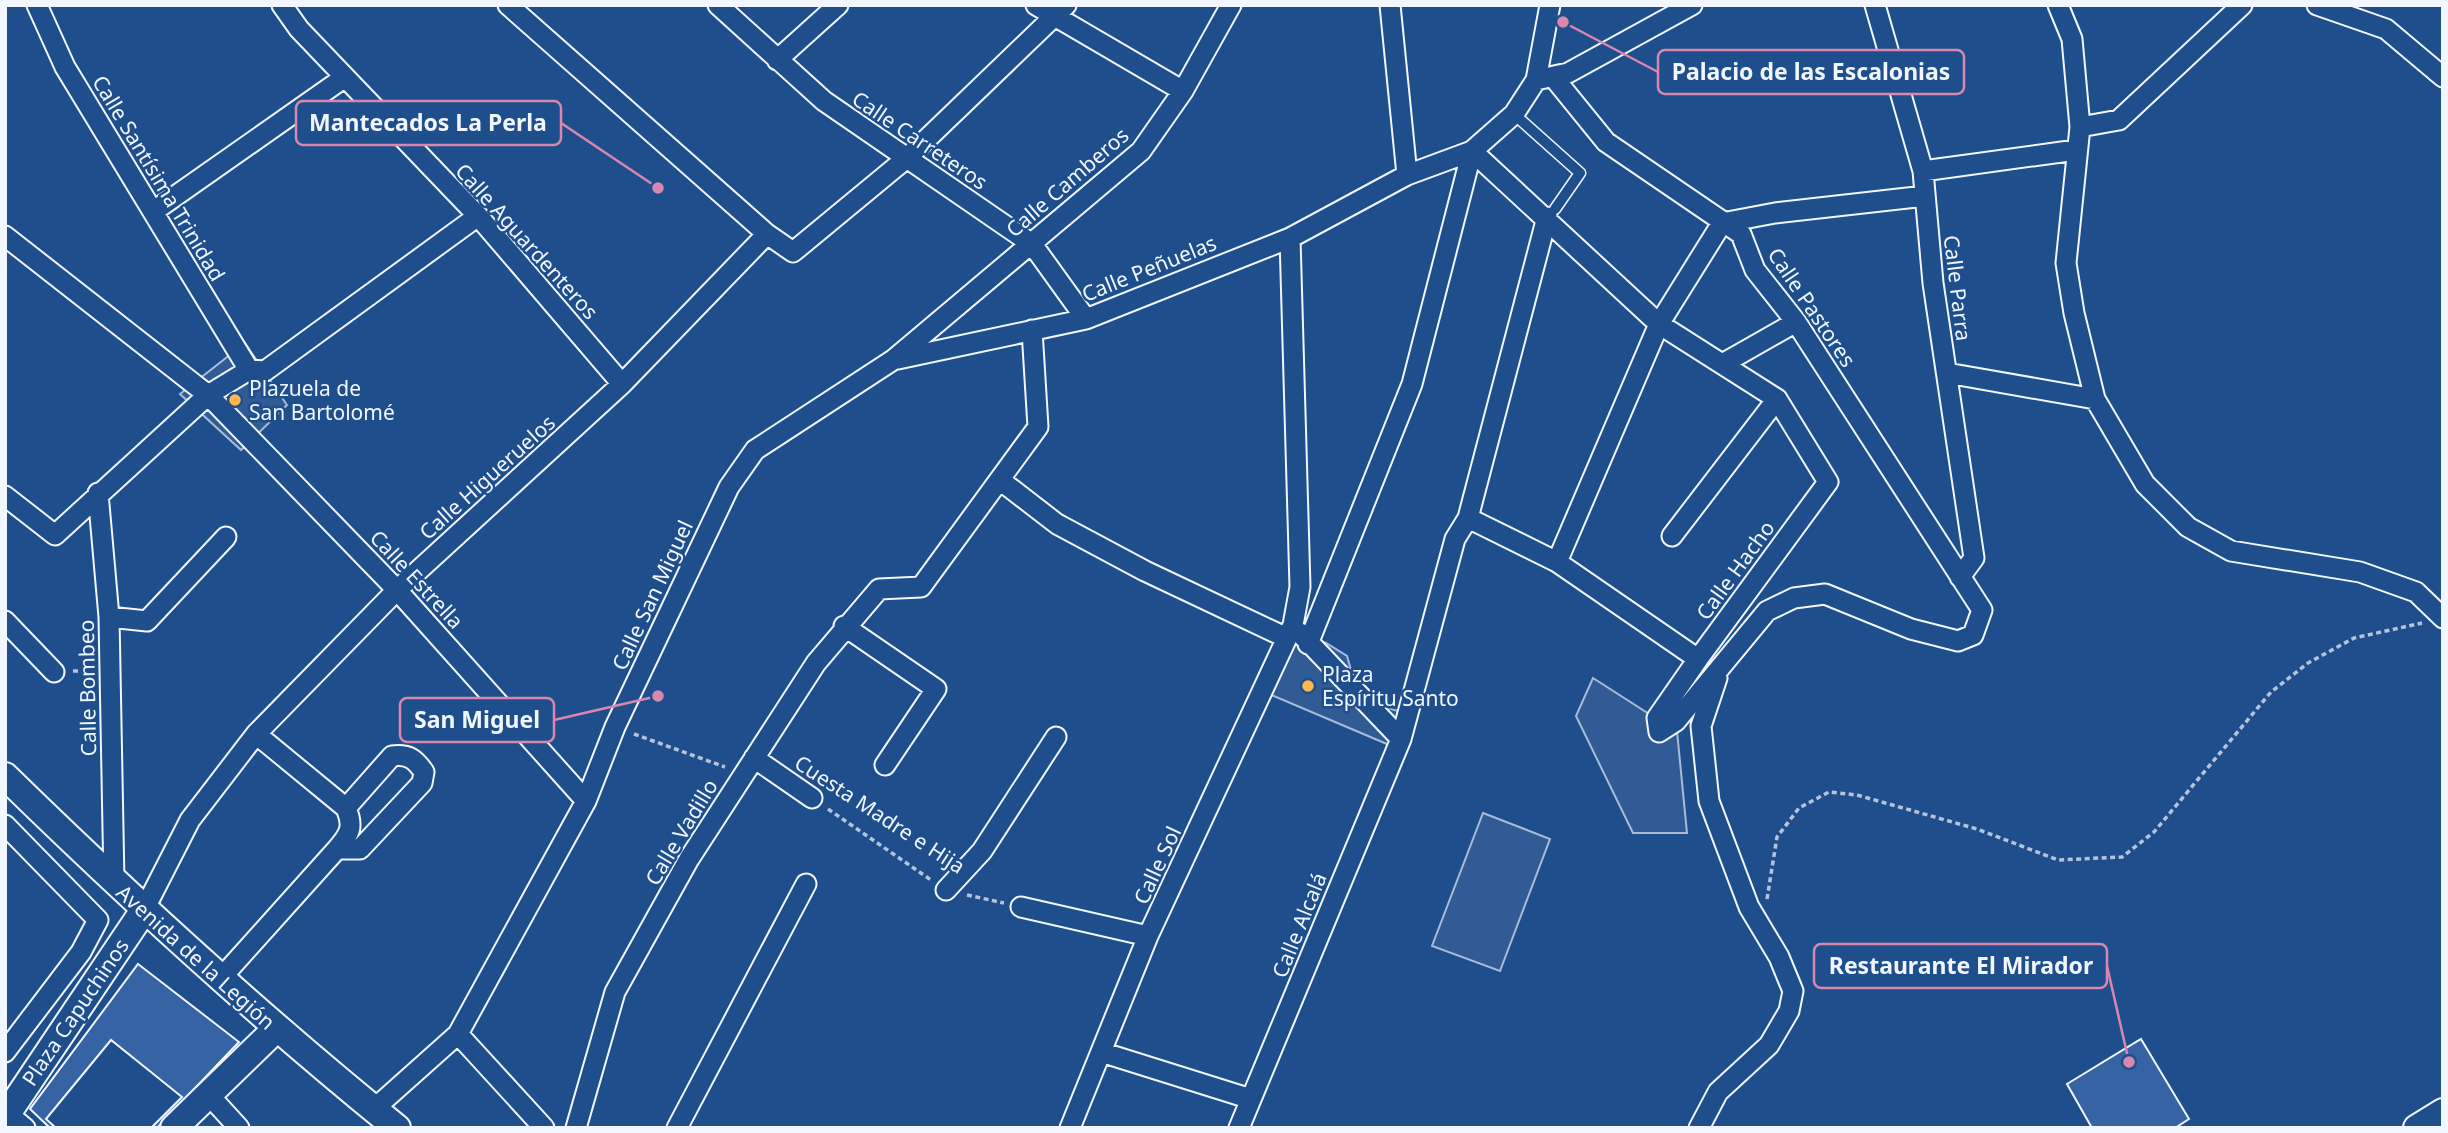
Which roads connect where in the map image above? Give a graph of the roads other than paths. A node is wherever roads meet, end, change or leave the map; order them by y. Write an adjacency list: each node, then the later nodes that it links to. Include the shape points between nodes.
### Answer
1 (37, 5): 29 (street, Calle Santísima Trinidad, via 65,67)
2 (282, 5): 17 (street, Calle Aguardenteros)
3 (508, 5): 33 (street)
4 (718, 5): 16 (street, Calle Carreteros)
5 (838, 5): 16 (street)
6 (1036, 5): 15 (street)
7 (1231, 5): 20 (street, Calle Camberos)
8 (1390, 5): 27 (street)
9 (1550, 5): 19 (street)
10 (1692, 5): 19 (street, via 1568,73)
11 (1874, 5): 26 (street, Calle Parra)
12 (2058, 5): 22 (street, via 2073,39)
13 (2242, 5): 22 (street, via 2119,120)
14 (2317, 5): 18 (street, via 2386,29)
15 (1060, 11): 20 (street); 25 (street)
16 (778, 60): 25 (street, Calle Carreteros, via 824,101)
17 (345, 77): 29 (street); 31 (street, Calle Aguardenteros)
18 (2443, 77)
19 (1545, 79): 21 (street); 32 (street, Calle Pastores, via 1606,142)
20 (1183, 91): 36 (street, Calle Camberos, via 1141,151)
21 (1514, 114): 24 (street); 30 (lane, via 1580,173)
22 (2080, 127): 23 (street)
23 (2076, 150): 26 (street); 48 (street, via 2066,263)
24 (1472, 151): 27 (street, Calle Peñuelas); 30 (street, Calle Hacho); 63 (street, via 1412,384)
25 (908, 157): 33 (street, via 793,252); 36 (street, Calle Carreteros)
26 (1923, 171): 28 (street, Calle Parra)
27 (1407, 175): 35 (street, Calle Peñuelas)
28 (1925, 195): 32 (street); 44 (street, Calle Parra)
29 (154, 211): 43 (street, Calle Santísima Trinidad)
30 (1551, 213): 39 (street, Calle Hacho); 52 (street, Calle Alcalá)
31 (478, 216): 43 (street, via 265,371); 45 (street, Calle Aguardenteros)
32 (1722, 223): 38 (street, Calle Pastores, via 1741,234 1755,270); 39 (street)
33 (767, 234): 45 (street, Calle Higueruelos)
34 (5, 236): 46 (street, Calle Estrella)
35 (1290, 238): 37 (street, Calle Peñuelas); 62 (street, Calle Sol, via 1300,587)
36 (1032, 244): 37 (street, Calle Carreteros); 41 (street, Calle Camberos)
37 (1086, 319): 40 (street, Calle Peñuelas)
38 (1796, 322): 42 (street); 56 (street, Calle Pastores)
39 (1659, 324): 42 (street, Calle Hacho); 55 (street)
40 (1032, 330): 41 (street, Calle Peñuelas); 49 (street, via 1038,428)
41 (893, 360): 74 (street, Calle San Miguel, via 755,450 729,487 615,727)
42 (1724, 363): 47 (street, Calle Hacho)
43 (250, 370): 46 (street)
44 (1947, 373): 48 (street); 56 (street, Calle Parra, via 1975,558)
45 (622, 384): 57 (street, Calle Higueruelos)
46 (208, 394): 50 (street); 57 (street, Calle Estrella)
47 (1777, 399): 53 (street); 64 (street, Calle Hacho, via 1828,482)
48 (2095, 399): 59 (street, via 2146,484 2188,527 2231,551 2360,572 2416,592)
49 (1000, 480): 61 (street, Calle Vadillo, via 921,587 879,589); 62 (street, via 1057,524 1145,571)
50 (98, 494): 51 (street, via 55,535); 58 (street, Calle Bombeo)
51 (5, 496)
52 (1468, 518): 55 (street); 69 (street, Calle Alcalá, via 1452,549)
53 (1672, 536)
54 (226, 537): 58 (street, via 146,621)
55 (1557, 562): 64 (street)
56 (1960, 576): 65 (street, Calle Pastores, via 1982,610 1973,635 1958,641 1911,629 1825,594 1794,598 1767,611)
57 (397, 590): 67 (street, Calle Higueruelos); 74 (street, Calle Estrella)
58 (110, 617): 78 (street, Calle Bombeo)
59 (2436, 620)
60 (5, 621): 66 (street)
61 (844, 626): 70 (street, via 936,689); 71 (street, Calle Vadillo)
62 (1290, 631): 63 (street); 83 (street, Calle Sol)
63 (1308, 643): 69 (street)
64 (1698, 659): 65 (street, via 1657,719 1659,732 1676,722)
65 (1721, 667): 102 (street, via 1701,726 1709,801 1749,907 1793,991 1790,1011 1769,1045 1718,1092)
66 (54, 672)
67 (256, 734): 75 (street); 82 (street, Calle Higueruelos, via 190,820)
68 (1056, 737): 80 (street, via 982,851)
69 (1401, 738): 90 (street, Calle Alcalá)
70 (885, 765)
71 (749, 766): 73 (street, Cuesta Madre e Hija); 98 (street, Calle Vadillo, via 689,859 615,992)
72 (5, 776): 78 (main road, Avenida de la Legión)
73 (812, 798)
74 (586, 801): 86 (street, Calle San Miguel)
75 (346, 808): 77 (street, via 352,822 349,835); 77 (street, via 393,755 405,754 416,760 424,772 422,783 360,849)
76 (5, 825): 87 (street, Avenida de la Legión, via 98,920 81,952)
77 (337, 849): 84 (street)
78 (114, 882): 82 (main road, Avenida de la Legión)
79 (806, 884): 99 (street)
80 (946, 890)
81 (1021, 907): 83 (street)
82 (144, 910): 84 (main road, Avenida de la Legión); 93 (main road, Plaza Capuchinos)
83 (1149, 936): 88 (street, Calle Sol)
84 (222, 977): 85 (main road, Avenida de la Legión)
85 (276, 1030): 89 (main road); 91 (main road, Avenida de la Legión)
86 (458, 1034): 91 (street, Calle San Miguel); 97 (street)
87 (5, 1052)
88 (1101, 1052): 90 (street); 100 (street, Calle Sol)
89 (208, 1094): 94 (main road); 95 (street)
90 (1251, 1100): 101 (street, Calle Alcalá)
91 (374, 1109): 96 (main road, Avenida de la Legión)
92 (2443, 1111): 103 (main road)
93 (13, 1119)
94 (174, 1128)
95 (239, 1128)
96 (397, 1128)
97 (544, 1128)
98 (576, 1128)
99 (677, 1128)
100 (1070, 1128)
101 (1239, 1128)
102 (1699, 1128)
103 (2417, 1128)

